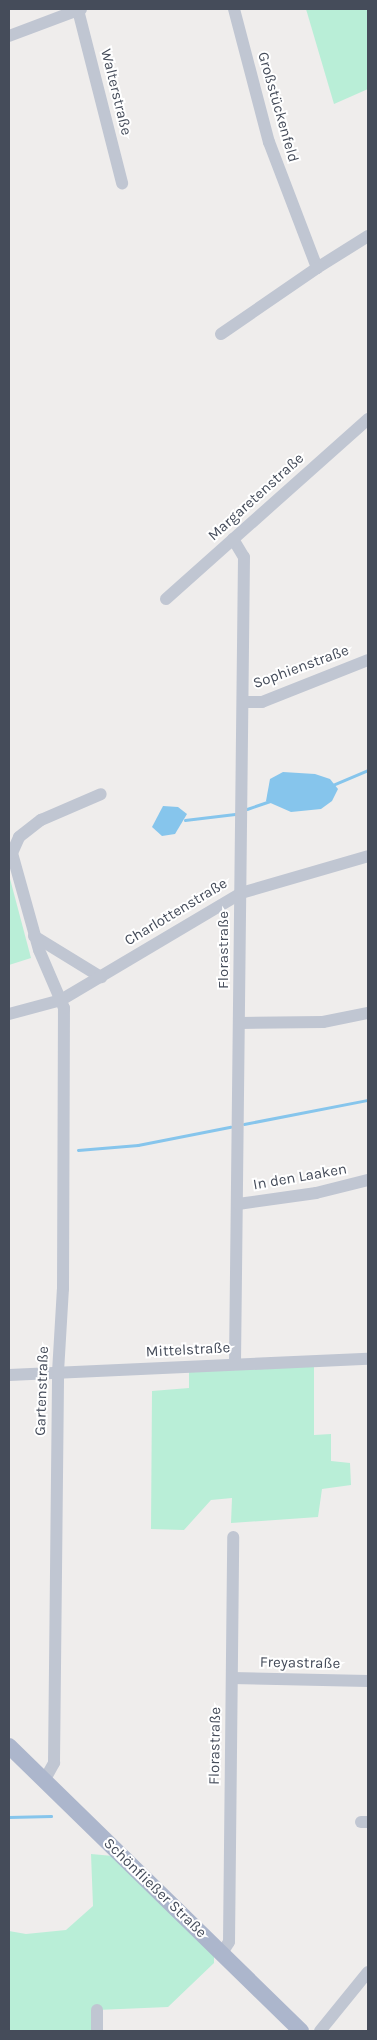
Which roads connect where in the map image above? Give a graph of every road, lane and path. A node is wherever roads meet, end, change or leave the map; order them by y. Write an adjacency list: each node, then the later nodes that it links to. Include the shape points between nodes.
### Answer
1 (79, 9): 3 (street); 4 (street, Walterstraße)
2 (234, 9): 6 (street, Großstückenfeld, via 269,142)
3 (9, 36)
4 (122, 182)
5 (368, 236): 6 (street)
6 (317, 268): 7 (street)
7 (221, 334)
8 (368, 419): 9 (street, Margaretenstraße)
9 (233, 539): 10 (street, Margaretenstraße); 12 (street, Florastraße, via 244,557)
10 (166, 599)
11 (368, 660): 12 (street, Sophienstraße, via 262,702)
12 (244, 702): 15 (street, Florastraße)
13 (101, 794): 16 (street, Gartenstraße, via 41,820 26,830 14,846 15,872)
14 (368, 856): 15 (street, Charlottenstraße)
15 (240, 893): 17 (street, Charlottenstraße); 21 (street, Florastraße)
16 (34, 936): 17 (street); 18 (street, Gartenstraße)
17 (102, 977): 18 (street, Charlottenstraße)
18 (61, 1000): 20 (street, Charlottenstraße); 26 (street, Gartenstraße, via 64,1008 64,1288)
19 (368, 1013): 21 (street, via 323,1022)
20 (9, 1014)
21 (240, 1023): 23 (street, Florastraße)
22 (368, 1180): 23 (street, In den Laaken, via 316,1193)
23 (238, 1204): 25 (street, Florastraße)
24 (368, 1358): 25 (street, Mittelstraße)
25 (235, 1364): 26 (street, Mittelstraße)
26 (58, 1372): 27 (street, Mittelstraße); 32 (street, Gartenstraße, via 54,1763)
27 (9, 1374)
28 (233, 1537): 29 (street, Florastraße)
29 (232, 1678): 30 (street, Freyastraße); 33 (street, Florastraße, via 229,1942)
30 (368, 1681)
31 (9, 1746): 32 (main road, Schönfließer Straße)
32 (44, 1781): 33 (main road, Schönfließer Straße)
33 (222, 1953): 37 (main road, Schönfließer Straße)
34 (368, 1972): 38 (street)
35 (96, 2010): 36 (street)
36 (97, 2031)
37 (301, 2031)
38 (320, 2031)

